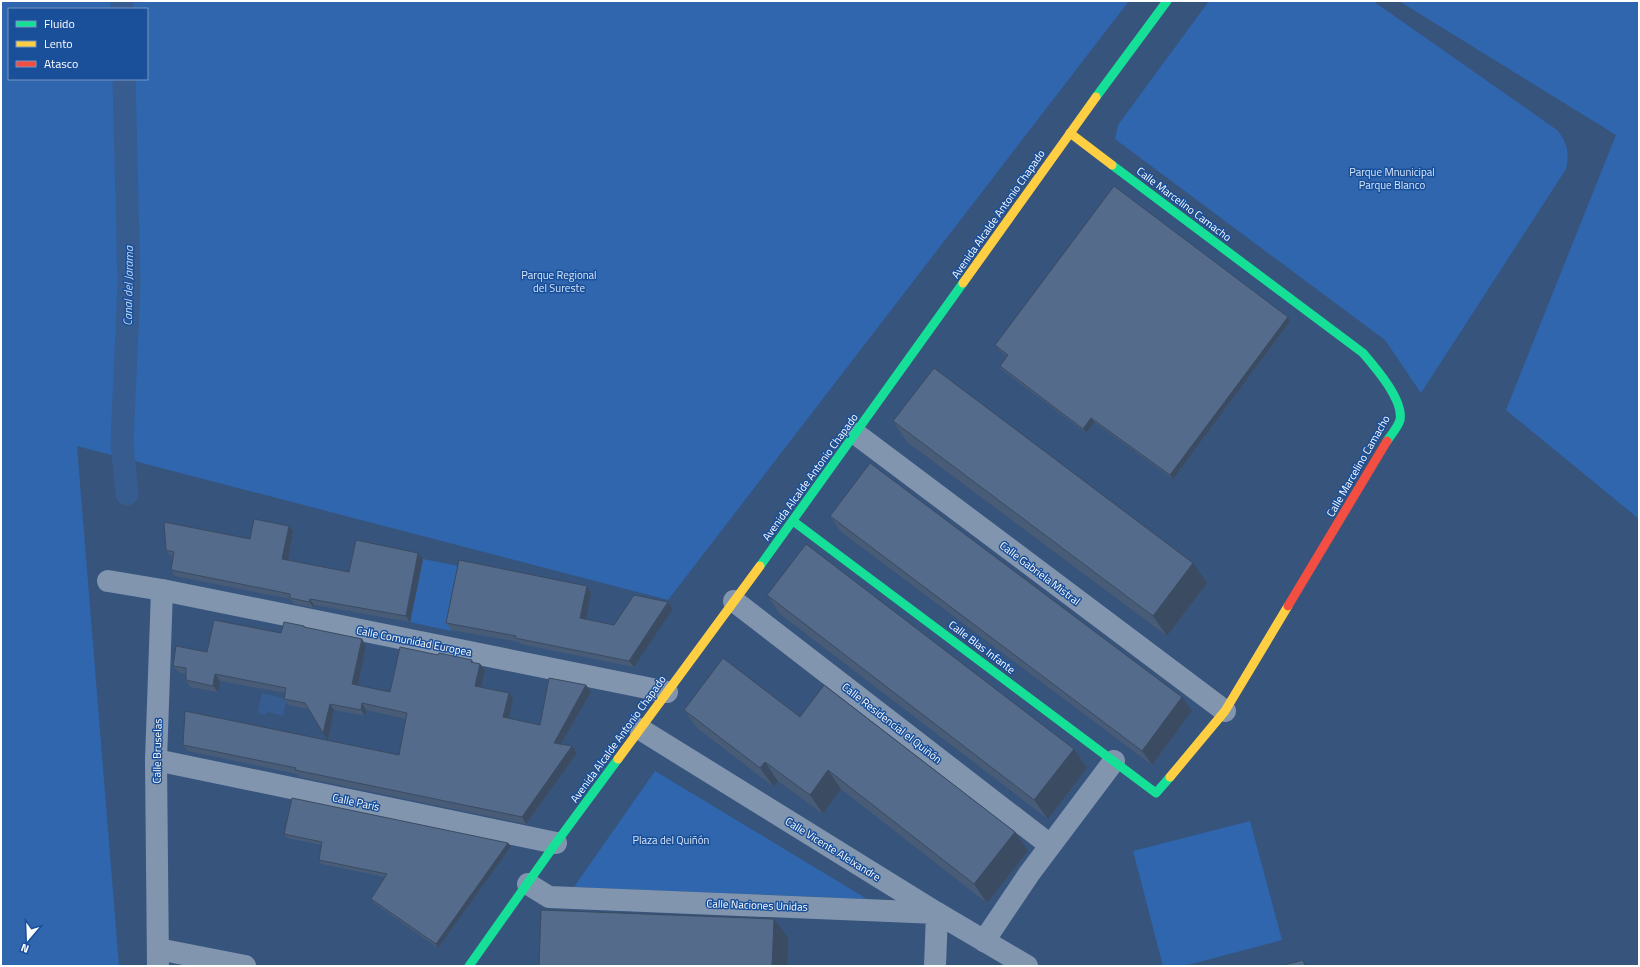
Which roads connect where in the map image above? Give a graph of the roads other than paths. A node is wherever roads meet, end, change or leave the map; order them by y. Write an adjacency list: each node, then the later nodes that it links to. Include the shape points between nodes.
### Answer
1 (1167, 1): 2 (street, Avenida Alcalde Antonio Chapado)
2 (1070, 133): 3 (street, Avenida Alcalde Antonio Chapado); 9 (street, Calle Marcelino Camacho, via 1363,353 1397,401 1400,417 1393,432)
3 (856, 434): 4 (street, Avenida Alcalde Antonio Chapado); 9 (street, Calle Gabriela Mistral)
4 (793, 521): 7 (street, Avenida Alcalde Antonio Chapado); 12 (street, Calle Blas Infante)
5 (108, 582): 6 (street)
6 (162, 590): 8 (street, Calle Comunidad Europea); 11 (street, Calle Bruselas)
7 (734, 601): 8 (street, Avenida Alcalde Antonio Chapado); 15 (street, Calle Residencial el Quiñón)
8 (667, 692): 10 (street, Avenida Alcalde Antonio Chapado)
9 (1225, 711): 13 (street, Calle Marcelino Camacho)
10 (640, 730): 14 (street, Avenida Alcalde Antonio Chapado); 17 (street, Calle Vicente Aleixandre)
11 (156, 760): 14 (street, Calle París); 19 (street, Calle Bruselas)
12 (1114, 761): 13 (street, Calle Blas Infante); 15 (street)
13 (1156, 793)
14 (556, 843): 16 (street, Avenida Alcalde Antonio Chapado)
15 (1050, 846): 18 (street)
16 (528, 884): 17 (street, Calle Naciones Unidas, via 549,896); 21 (street, Avenida Alcalde Antonio Chapado)
17 (937, 913): 18 (street, Calle Vicente Aleixandre); 22 (street)
18 (984, 941): 23 (street, Calle Vicente Aleixandre)
19 (158, 958): 20 (street)
20 (245, 966)
21 (469, 966)
22 (935, 966)
23 (1027, 966)

